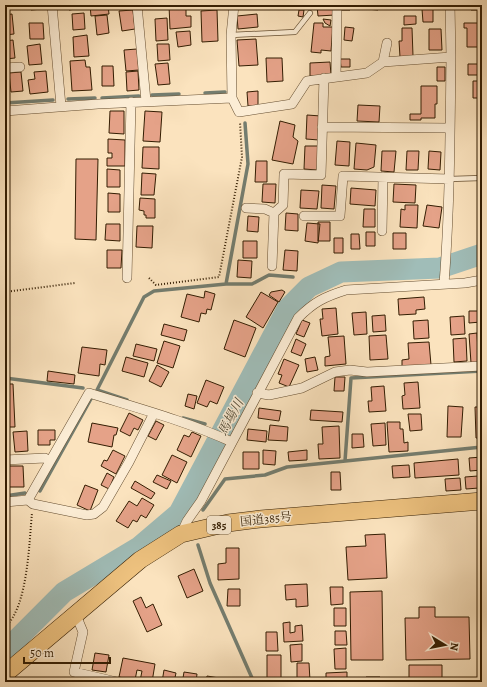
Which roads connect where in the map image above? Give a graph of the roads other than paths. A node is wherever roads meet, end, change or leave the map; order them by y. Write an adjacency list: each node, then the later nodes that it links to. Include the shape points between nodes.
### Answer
1 (52, 5): 18 (street)
2 (137, 5): 17 (street)
3 (234, 5): 7 (street)
4 (337, 5): 13 (street)
5 (450, 5): 9 (street)
6 (310, 13): 7 (lane, via 295,32)
7 (231, 35): 15 (street)
8 (387, 43): 10 (street)
9 (451, 57): 10 (street); 21 (street)
10 (382, 62): 13 (street, via 366,73)
11 (20, 67): 12 (street)
12 (5, 68)
13 (336, 77): 14 (street)
14 (324, 78): 15 (street, via 307,81 292,104 239,112); 20 (street)
15 (232, 98): 17 (street)
16 (131, 102): 17 (street); 18 (street); 30 (street)
17 (146, 102)
18 (61, 106): 19 (street)
19 (5, 111)
20 (322, 127): 21 (street); 26 (street, via 322,175 284,174 283,205)
21 (450, 128): 24 (street)
22 (383, 177): 24 (street); 27 (street, via 344,176 340,216); 28 (street)
23 (482, 178): 24 (lane)
24 (449, 179): 32 (street)
25 (246, 208): 26 (street, via 265,209)
26 (274, 213): 29 (street)
27 (304, 216)
28 (382, 231)
29 (272, 266)
30 (127, 278)
31 (482, 280): 32 (street)
32 (444, 284): 34 (street, via 346,290 327,296 310,306 298,318)
33 (482, 366): 34 (street, via 367,372 350,370 335,372 302,388 269,395)
34 (257, 393): 36 (street)
35 (154, 413): 36 (street, via 211,432); 38 (street, via 89,393); 41 (street, via 103,507 94,514 87,515)
36 (232, 442): 42 (street)
37 (5, 460): 38 (street, via 45,458)
38 (50, 461): 41 (street)
39 (482, 501): 42 (highway, 国道385号 / 385, via 260,519 228,523)
40 (5, 502): 41 (street)
41 (30, 502)
42 (181, 534): 43 (highway, 国道385号 / 385, via 140,560)
43 (76, 615): 44 (highway, 国道385号 / 385); 45 (street, via 83,632 74,672)
44 (5, 674)
45 (117, 682)

